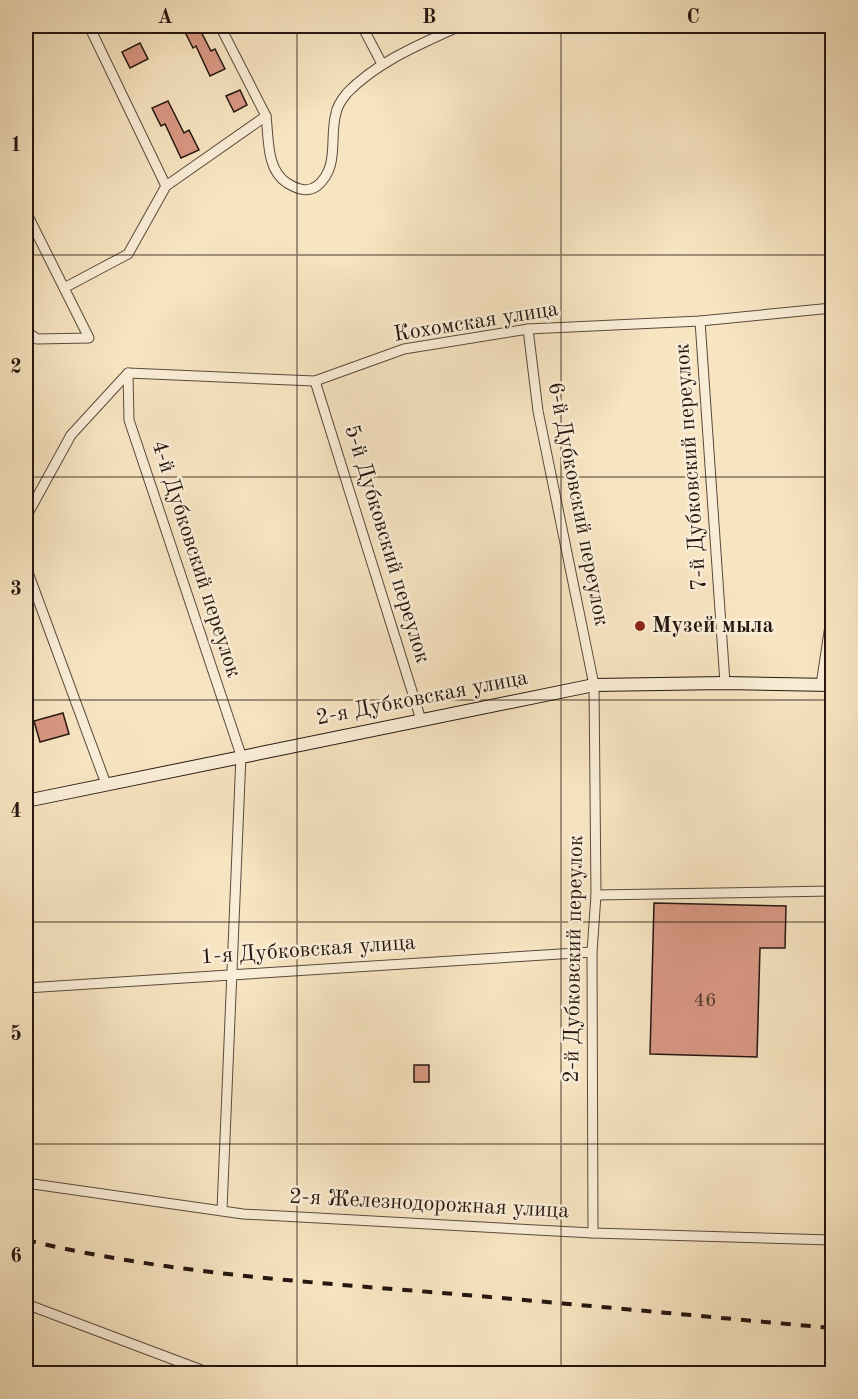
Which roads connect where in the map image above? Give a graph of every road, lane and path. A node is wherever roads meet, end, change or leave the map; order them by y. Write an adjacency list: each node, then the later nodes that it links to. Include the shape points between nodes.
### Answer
1 (89, 26): 7 (street)
2 (220, 26): 6 (street)
3 (362, 26): 5 (street)
4 (458, 26): 5 (street)
5 (382, 64): 6 (street, via 346,94 340,104 332,160 324,180 314,188 300,190 277,174 271,159)
6 (266, 116): 7 (street)
7 (166, 186): 9 (street, via 128,254)
8 (26, 212): 9 (street)
9 (64, 288): 13 (street, via 89,338 37,339)
10 (832, 308): 11 (street, Кохомская улица)
11 (700, 321): 12 (street, Кохомская улица); 19 (street, 7-й Дубковский переулок)
12 (528, 329): 15 (street, Кохомская улица, via 404,349); 20 (street, 6-й Дубковский переулок, via 538,411)
13 (26, 331)
14 (128, 373): 15 (street, Кохомская улица); 16 (street, via 71,435); 23 (street, 4-й Дубковский переулок, via 129,420)
15 (315, 381): 22 (street, 5-й Дубковский переулок)
16 (26, 517)
17 (26, 570): 24 (street)
18 (832, 612): 21 (street)
19 (725, 683): 20 (main road, 2-я Дубковская улица); 21 (main road, 2-я Дубковская улица)
20 (594, 685): 22 (main road, 2-я Дубковская улица); 27 (street, 2-й Дубковский переулок)
21 (827, 685)
22 (422, 720): 23 (main road, 2-я Дубковская улица)
23 (241, 755): 24 (main road, 2-я Дубковская улица); 29 (street)
24 (106, 784): 25 (main road, 2-я Дубковская улица)
25 (26, 801)
26 (832, 891): 27 (street)
27 (596, 895): 28 (street, 2-й Дубковский переулок)
28 (592, 952): 29 (street, 1-я Дубковская улица); 33 (street, 2-й Дубковский переулок)
29 (231, 974): 30 (street, 1-я Дубковская улица); 32 (street)
30 (26, 988)
31 (26, 1183): 32 (street, 2-я Железнодорожная улица)
32 (222, 1210): 33 (street, 2-я Железнодорожная улица)
33 (592, 1233): 34 (street, 2-я Железнодорожная улица)
34 (832, 1240)
35 (26, 1304): 36 (street)
36 (208, 1373)

